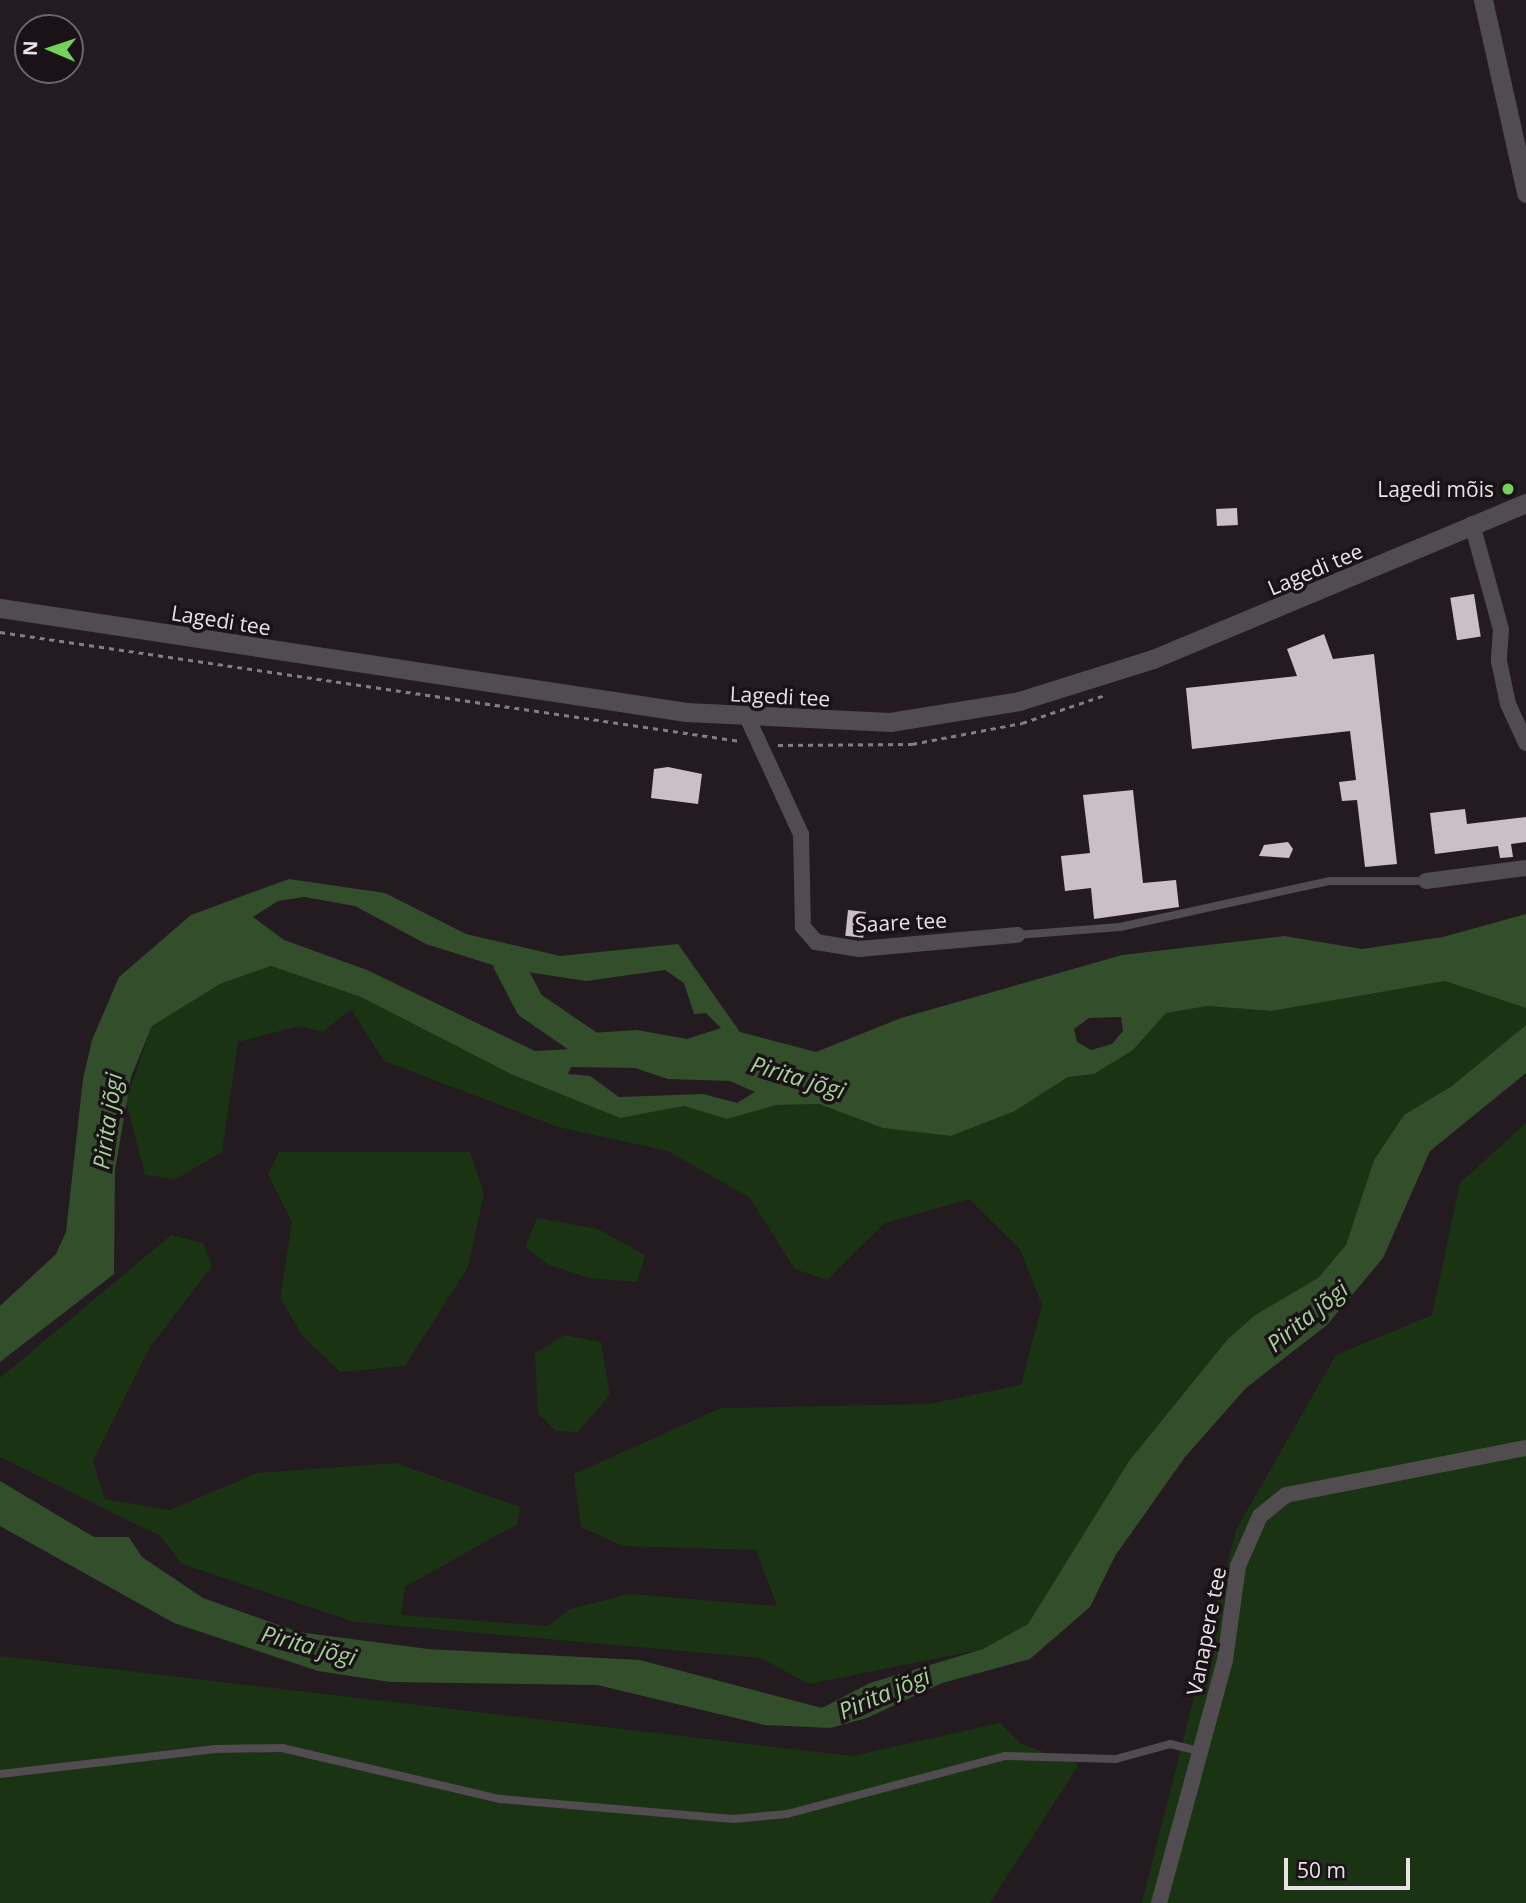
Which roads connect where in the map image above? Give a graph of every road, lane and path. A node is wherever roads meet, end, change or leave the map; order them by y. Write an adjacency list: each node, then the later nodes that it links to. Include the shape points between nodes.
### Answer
1 (1483, 0): 2 (street)
2 (1526, 194)
3 (1526, 503): 4 (street, Lagedi tee)
4 (1472, 524): 8 (street, Lagedi tee, via 1190,644 1019,701 890,722); 9 (street, via 1501,629 1499,661 1508,704)
5 (0, 608): 8 (street, Lagedi tee)
6 (0, 632): 10 (path)
7 (1115, 691): 10 (path, via 1022,723 912,744)
8 (748, 719): 10 (street, Saare tee)
9 (1526, 743)
10 (755, 744): 13 (street, Saare tee, via 800,834 803,927 817,942 859,949)
11 (1526, 868): 12 (street)
12 (1426, 880): 13 (lane, via 1330,881 1120,927)
13 (1017, 935)
14 (1526, 1448): 15 (street, Vanapere tee, via 1286,1495 1260,1516 1238,1566)
15 (1203, 1753): 16 (lane, via 1170,1744 1116,1759 1005,1756 787,1814 733,1819 500,1798 282,1748 216,1749); 17 (street, Vanapere tee)
16 (0, 1774)
17 (1159, 1903)

